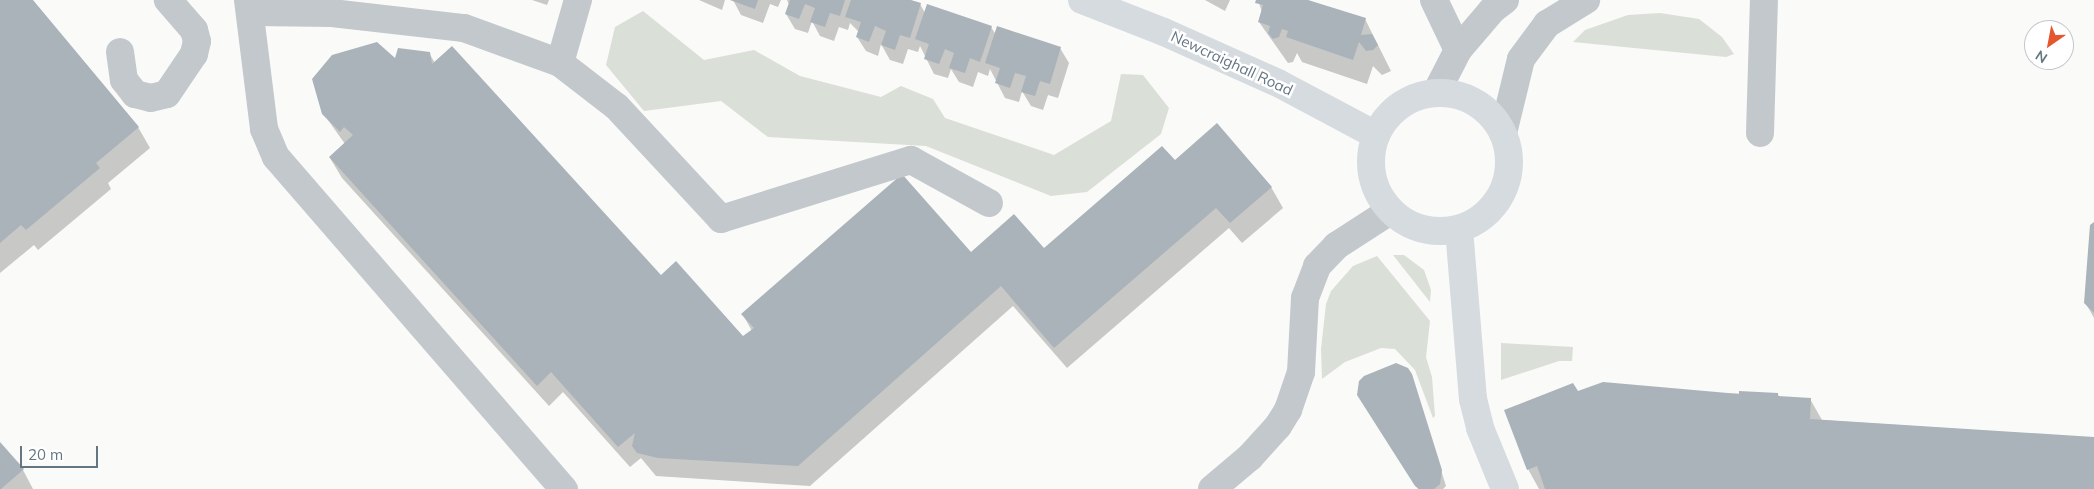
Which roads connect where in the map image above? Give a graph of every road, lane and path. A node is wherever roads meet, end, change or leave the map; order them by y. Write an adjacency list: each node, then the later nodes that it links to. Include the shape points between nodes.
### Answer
1 (168, 0): 10 (street, via 194,30 197,41 194,54 167,94 151,98 135,94 124,80)
2 (578, 0): 11 (street)
3 (1082, 0): 15 (main road, Newcraighall Road, via 1164,32 1278,83)
4 (1434, 0): 9 (street)
5 (1504, 0): 9 (street, via 1492,9)
6 (1586, 0): 13 (street, via 1547,24 1521,59)
7 (1764, 0): 14 (street)
8 (249, 6): 11 (street, via 464,28); 19 (street, via 264,130 276,157)
9 (1458, 50): 12 (street)
10 (120, 52)
11 (560, 63): 16 (street, via 617,107 721,219 911,160)
12 (1436, 93): 13 (main road, via 1456,95 1479,105); 15 (main road, via 1399,106)
13 (1503, 133): 18 (main road, via 1509,165 1506,185 1494,206 1482,218)
14 (1760, 133)
15 (1376, 135): 17 (main road, via 1370,164 1373,182)
16 (989, 203)
17 (1390, 211): 18 (main road, via 1413,227 1437,232); 20 (street, via 1336,246 1318,266 1305,298 1301,372 1288,410 1250,457)
18 (1459, 229): 21 (main road, via 1473,399 1480,428)
19 (564, 489)
20 (1212, 489)
21 (1505, 489)

